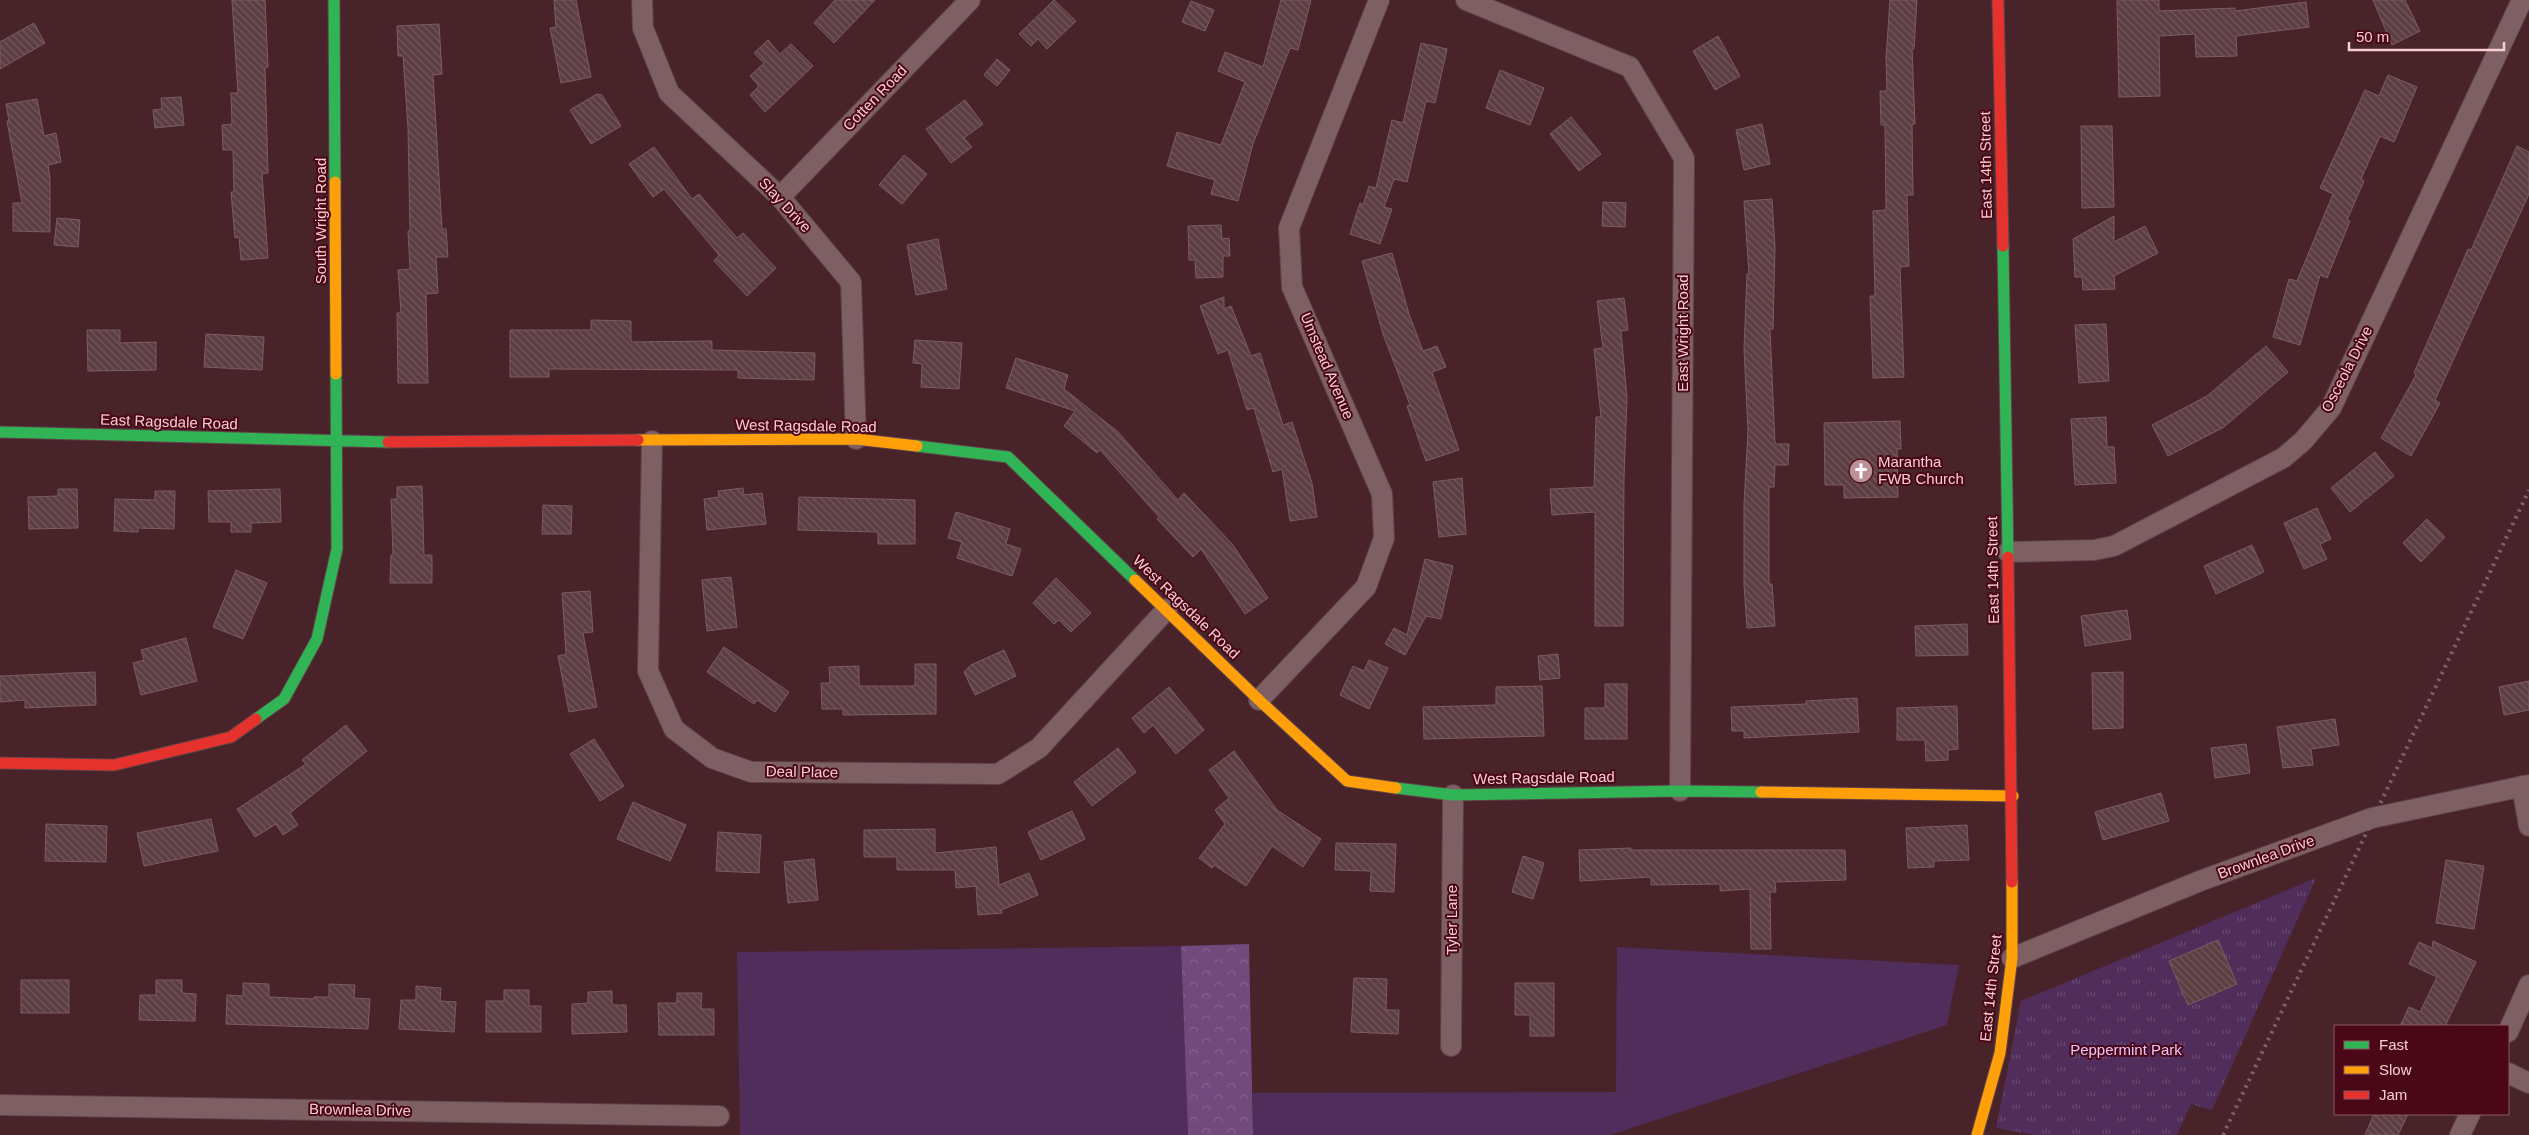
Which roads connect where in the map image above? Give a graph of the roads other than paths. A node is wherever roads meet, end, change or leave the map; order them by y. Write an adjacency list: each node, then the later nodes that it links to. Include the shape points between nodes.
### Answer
1 (334, 0): 12 (street, South Wright Road)
2 (642, 0): 8 (street, Slay Drive, via 642,28 669,92)
3 (970, 0): 8 (street, Cotten Road)
4 (1379, 0): 15 (street, Umstead Avenue, via 1289,228 1292,287 1382,494 1384,538 1366,587)
5 (1466, 0): 18 (street, East Wright Road, via 1630,67 1684,158)
6 (1998, 0): 13 (street, East 14th Street)
7 (2522, 0): 13 (street, Osceola Drive, via 2331,408 2303,441 2283,458 2114,546 2094,550)
8 (780, 196): 10 (street, Slay Drive, via 851,282)
9 (0, 432): 12 (street, East Ragsdale Road)
10 (856, 439): 11 (street, West Ragsdale Road); 14 (street, West Ragsdale Road, via 1008,457)
11 (652, 440): 12 (street, West Ragsdale Road); 14 (street, Deal Place, via 648,671 674,729 712,758 751,772 998,774 1039,748)
12 (337, 442): 16 (street, South Wright Road, via 337,549 317,639 284,698 231,737 114,765)
13 (2008, 552): 20 (street, East 14th Street)
14 (1167, 609): 15 (street, West Ragsdale Road)
15 (1259, 700): 19 (street, West Ragsdale Road, via 1347,781)
16 (0, 763)
17 (2526, 785): 21 (street); 22 (street, Brownlea Drive, via 2372,818 2200,881)
18 (1680, 791): 19 (street, West Ragsdale Road); 20 (street, West Ragsdale Road)
19 (1453, 794): 25 (street, Tyler Lane)
20 (2013, 796): 22 (street, East 14th Street)
21 (2529, 826)
22 (2012, 958): 31 (street, East 14th Street, via 2000,1053)
23 (2529, 984): 24 (street)
24 (2509, 1030)
25 (1451, 1046)
26 (2509, 1073): 27 (street)
27 (2529, 1083)
28 (0, 1105): 30 (street, Brownlea Drive)
29 (2470, 1115): 32 (street)
30 (719, 1116)
31 (1977, 1135)
32 (2460, 1135)

